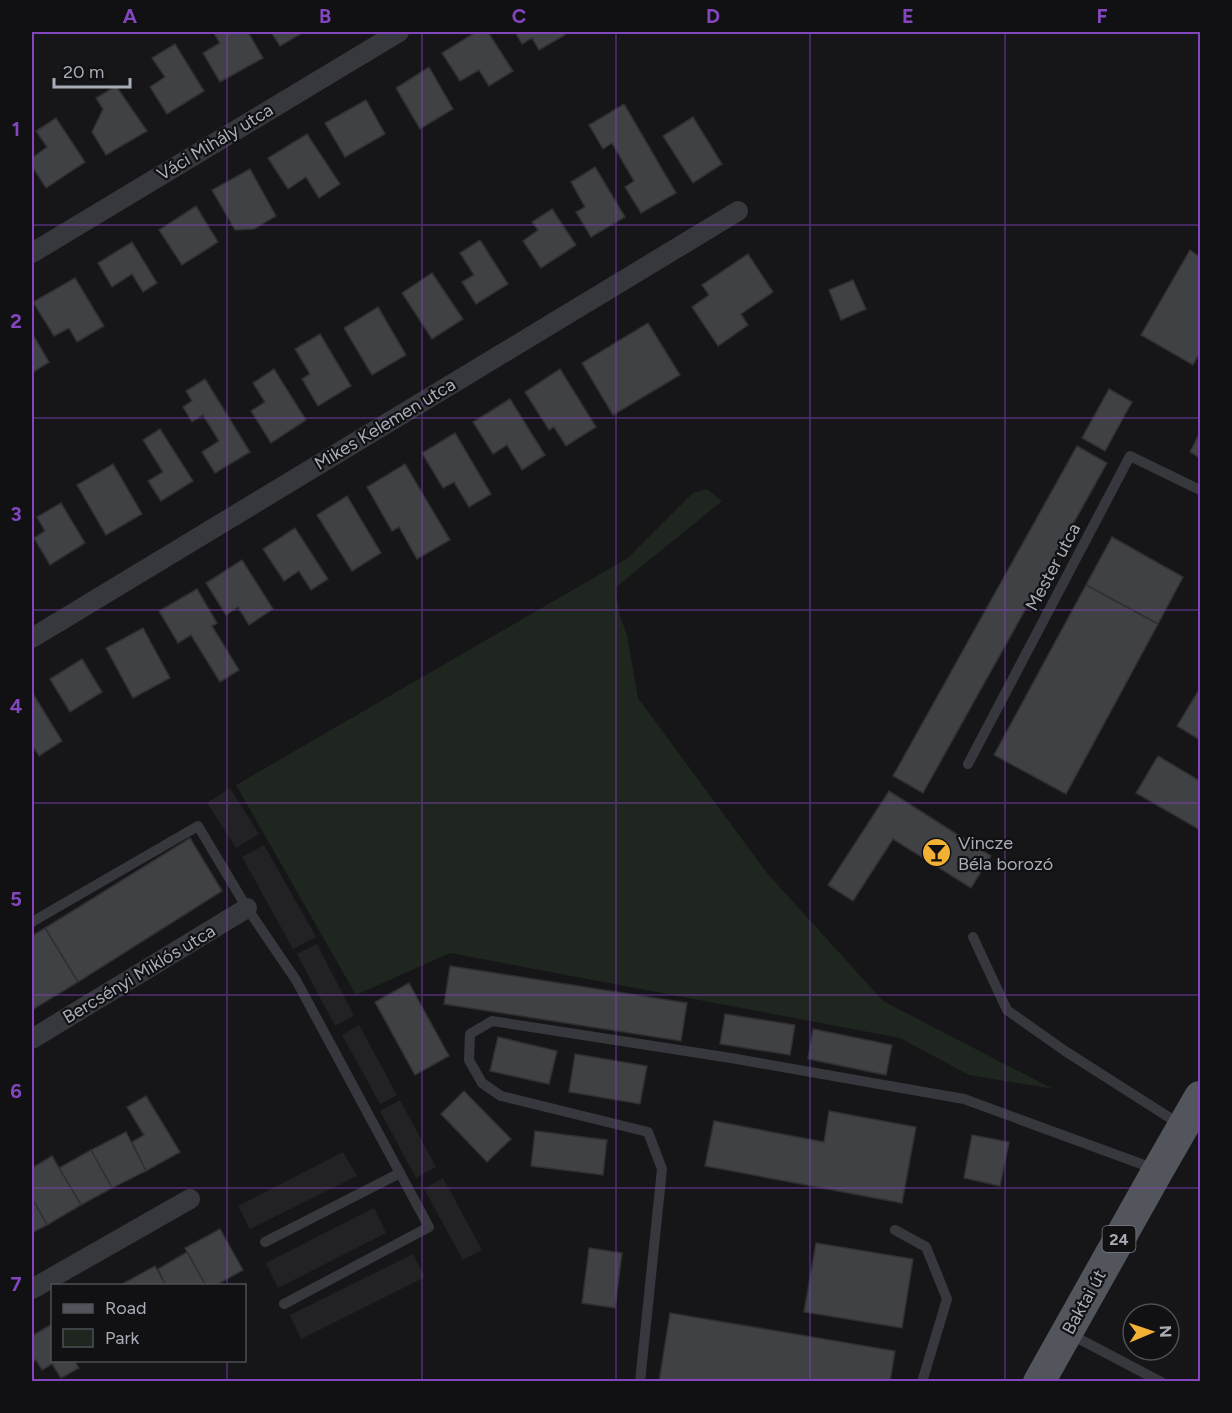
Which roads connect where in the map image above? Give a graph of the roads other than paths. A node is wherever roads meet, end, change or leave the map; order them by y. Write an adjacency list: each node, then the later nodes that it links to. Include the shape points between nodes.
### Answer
1 (399, 32): 3 (street, Váci Mihály utca)
2 (738, 211): 5 (street, Mikes Kelemen utca)
3 (32, 253)
4 (1200, 490): 6 (lane, Mester utca, via 1131,456)
5 (32, 638)
6 (968, 764)
7 (247, 908): 8 (lane, via 198,826); 10 (street, Bercsényi Miklós utca); 14 (lane, via 296,980)
8 (32, 922)
9 (973, 937): 12 (lane, via 1007,1010)
10 (32, 1039)
11 (1200, 1097): 12 (main road, Baktai út / 24)
12 (1184, 1127): 13 (main road, Baktai út / 24)
13 (1158, 1170): 20 (main road, Baktai út / 24); 21 (lane, via 964,1099 492,1021 470,1034 469,1060 482,1083 501,1096 648,1132 663,1169)
14 (400, 1173): 17 (lane); 19 (lane, via 429,1227)
15 (190, 1199): 18 (street)
16 (895, 1230): 22 (lane, via 926,1247 947,1299)
17 (265, 1242)
18 (32, 1289)
19 (284, 1304)
20 (1067, 1333): 23 (main road, Baktai út / 24); 24 (lane)
21 (640, 1382)
22 (922, 1382)
23 (1039, 1382)
24 (1161, 1382)

